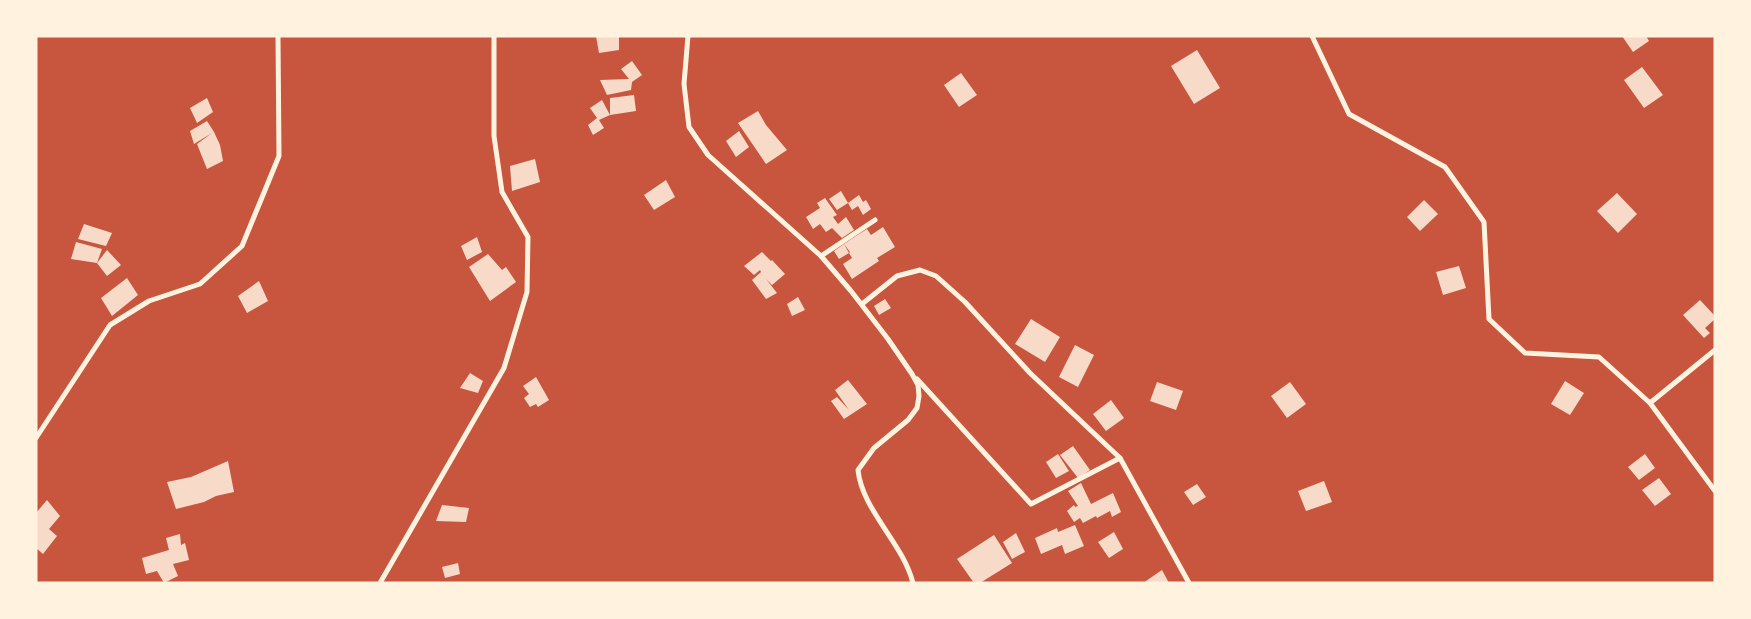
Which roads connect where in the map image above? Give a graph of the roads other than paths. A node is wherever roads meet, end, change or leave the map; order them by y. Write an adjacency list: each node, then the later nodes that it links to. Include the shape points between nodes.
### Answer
1 (278, 36): 11 (street, via 279,156 242,246 200,284 148,301 110,325)
2 (494, 36): 15 (street, via 494,136 502,192 528,237 528,292 504,368)
3 (688, 36): 6 (street, via 684,84 689,127 708,155)
4 (1312, 36): 10 (street, via 1349,114 1445,167 1484,222 1489,319 1525,353 1599,357)
5 (875, 220): 6 (street)
6 (821, 256): 7 (street)
7 (862, 304): 9 (street); 12 (street, via 897,276 920,270 936,276 965,302 1030,373)
8 (1715, 350): 10 (street)
9 (912, 374): 12 (street, via 1031,504); 14 (street, via 918,385 917,408 908,420 874,448 858,470 859,481)
10 (1650, 403): 13 (street)
11 (36, 438)
12 (1120, 458): 16 (street)
13 (1715, 491)
14 (913, 582)
15 (380, 583)
16 (1189, 583)

